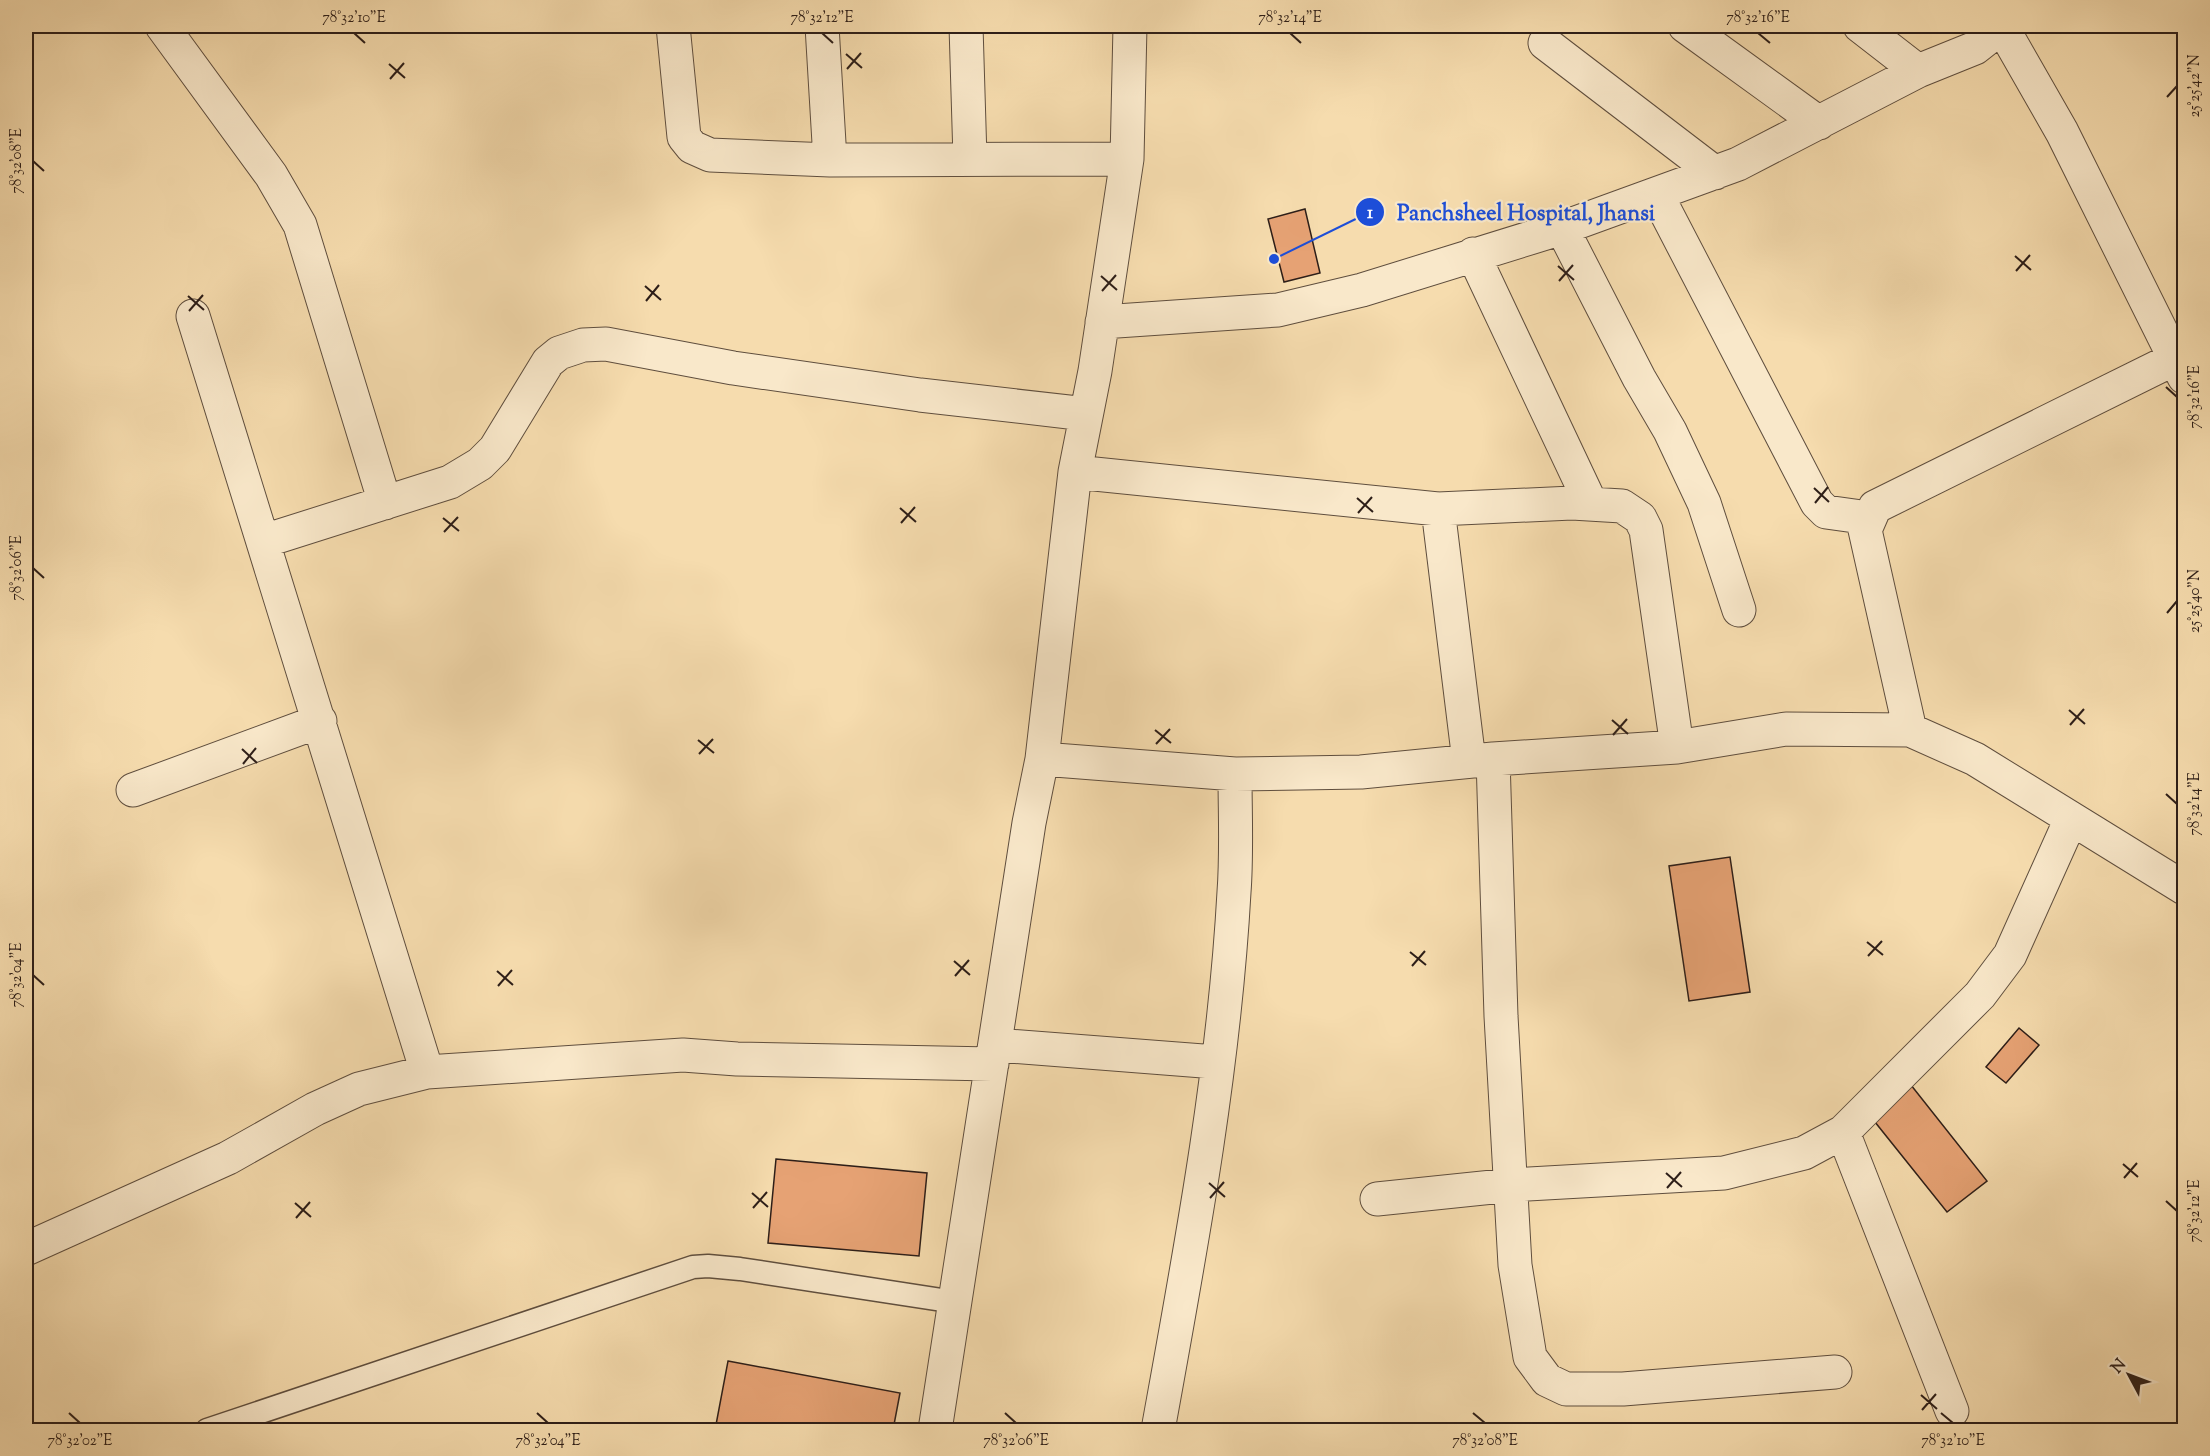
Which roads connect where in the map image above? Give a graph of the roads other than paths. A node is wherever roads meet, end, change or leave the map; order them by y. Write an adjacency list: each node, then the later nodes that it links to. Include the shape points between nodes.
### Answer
1 (162, 26): 24 (street, via 271,175 300,225)
2 (674, 26): 14 (street, via 684,137 692,147 710,155)
3 (822, 26): 14 (street)
4 (966, 26): 12 (street)
5 (1130, 26): 13 (street)
6 (1685, 26): 11 (street)
7 (1860, 26): 10 (street)
8 (2003, 26): 10 (street, via 1975,48); 21 (street, via 2062,132)
9 (1545, 43): 15 (street)
10 (1918, 71): 11 (street)
11 (1820, 123): 15 (street)
12 (970, 159): 13 (street); 14 (street)
13 (1127, 159): 20 (street)
14 (830, 160)
15 (1715, 173): 16 (street)
16 (1657, 195): 17 (street); 27 (street, via 1817,502 1826,512)
17 (1562, 228): 18 (street); 29 (street, via 1704,503)
18 (1473, 254): 20 (street, via 1362,290 1278,310); 25 (street)
19 (193, 316): 28 (street)
20 (1102, 322): 22 (street)
21 (2180, 368): 27 (street, via 1875,507)
22 (1086, 414): 23 (street); 24 (street, via 768,373 606,344 583,345 560,352 548,362 495,448 480,464 450,482)
23 (1075, 472): 26 (street); 33 (street)
24 (385, 503): 28 (street)
25 (1591, 504): 26 (street); 32 (street, via 1622,506 1640,518 1646,530)
26 (1438, 509): 34 (street)
27 (1869, 518): 31 (street, via 1865,530)
28 (264, 541): 30 (street)
29 (1739, 610)
30 (320, 721): 36 (street); 41 (street)
31 (1910, 730): 32 (street, via 1786,729); 37 (street, via 1975,759)
32 (1677, 747): 34 (street)
33 (1042, 759): 35 (street); 39 (street)
34 (1481, 760): 35 (street, via 1360,772); 43 (street)
35 (1235, 774): 40 (street, via 1234,890)
36 (133, 790)
37 (2071, 819): 38 (street); 42 (street, via 2010,955 1986,987)
38 (2184, 888)
39 (994, 1054): 40 (street); 41 (street, via 737,1059 683,1055); 46 (street)
40 (1216, 1062): 51 (street, via 1197,1203)
41 (427, 1072): 45 (street, via 359,1089 228,1158)
42 (1842, 1132): 43 (street, via 1804,1153 1724,1173); 48 (street)
43 (1512, 1185): 44 (street); 47 (street, via 1515,1265 1530,1357 1547,1380 1566,1389 1623,1389)
44 (1377, 1199)
45 (26, 1249)
46 (955, 1302): 49 (lane, via 740,1269 693,1268); 50 (street)
47 (1835, 1372)
48 (1952, 1411)
49 (207, 1431)
50 (935, 1431)
51 (1158, 1431)

